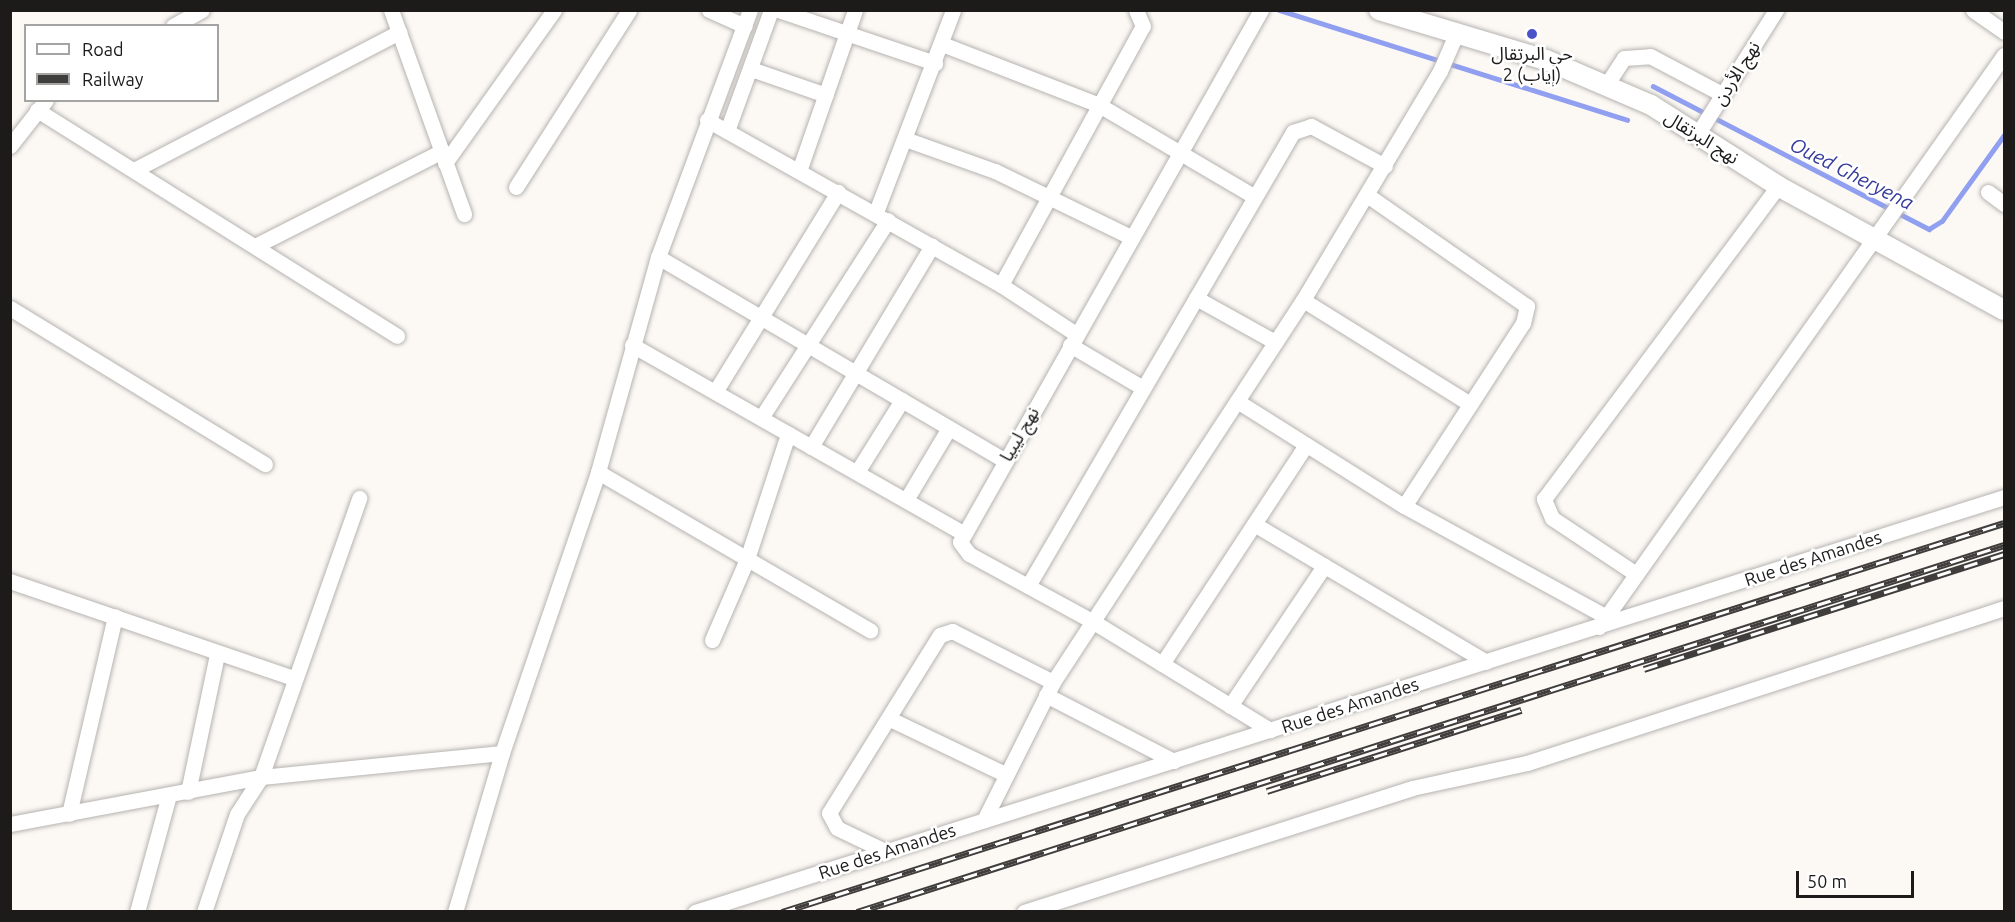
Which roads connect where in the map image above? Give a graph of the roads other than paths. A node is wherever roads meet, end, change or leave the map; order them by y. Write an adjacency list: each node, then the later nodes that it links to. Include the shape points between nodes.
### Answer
1 (202, 10): 16 (street)
2 (391, 10): 18 (street)
3 (554, 10): 37 (street)
4 (629, 10): 42 (street)
5 (709, 10): 17 (street)
6 (750, 10): 17 (street)
7 (771, 10): 25 (street)
8 (778, 10): 21 (street)
9 (855, 10): 21 (street)
10 (953, 10): 22 (street)
11 (1136, 10): 30 (street, via 1143,26)
12 (1379, 10): 19 (street, نهج البرتقال)
13 (1776, 10): 27 (street, نهج الأردن)
14 (1973, 10): 20 (street)
15 (1259, 13): 36 (street, نهج ليبيا)
16 (177, 24)
17 (745, 26): 31 (street)
18 (399, 32): 37 (street); 39 (street)
19 (1457, 32): 26 (street, نهج البرتقال); 38 (street, via 1440,71)
20 (2004, 32)
21 (847, 34): 24 (street); 28 (street)
22 (942, 44): 24 (street); 30 (street)
23 (2004, 55): 51 (street)
24 (935, 63): 34 (street)
25 (751, 69): 28 (street); 32 (street)
26 (1607, 84): 27 (street, via 1624,58 1643,55); 33 (street, نهج البرتقال)
27 (1722, 94): 33 (street, نهج الأردن)
28 (826, 95): 40 (street)
29 (41, 105): 35 (street); 39 (street)
30 (1099, 105): 36 (street); 47 (street)
31 (707, 120): 32 (street); 55 (street)
32 (727, 131): 40 (street)
33 (1698, 133): 41 (street, نهج البرتقال)
34 (905, 139): 47 (street, via 995,171); 50 (street)
35 (10, 146)
36 (1180, 153): 45 (street); 52 (street, نهج ليبيا)
37 (443, 157): 49 (street); 53 (street)
38 (1385, 166): 45 (street, via 1311,126 1301,127 1287,138); 46 (street)
39 (136, 169): 53 (street)
40 (799, 171): 43 (street)
41 (1778, 186): 51 (street, نهج البرتقال); 90 (street, via 1544,499 1552,518)
42 (516, 187)
43 (838, 192): 50 (street); 61 (street)
44 (1988, 192): 48 (street)
45 (1252, 195): 57 (street)
46 (1367, 195): 58 (street); 72 (street, via 1527,306 1523,323)
47 (1047, 196): 52 (street); 56 (street)
48 (2004, 204)
49 (464, 214)
50 (882, 216): 54 (street); 66 (street)
51 (1875, 235): 60 (street, نهج البرتقال); 90 (street)
52 (1131, 237): 63 (street, نهج ليبيا)
53 (255, 246): 62 (street)
54 (932, 246): 56 (street); 67 (street)
55 (658, 257): 61 (street); 65 (street)
56 (1001, 285): 63 (street)
57 (1196, 298): 64 (street); 68 (street)
58 (1303, 300): 64 (street); 72 (street)
59 (10, 308): 79 (street)
60 (2004, 310)
61 (759, 316): 66 (street); 69 (street)
62 (397, 336)
63 (1073, 339): 68 (street); 78 (street, نهج ليبيا)
64 (1275, 342): 71 (street)
65 (632, 345): 69 (street); 80 (street)
66 (809, 345): 67 (street); 73 (street)
67 (856, 372): 70 (street); 77 (street)
68 (1143, 388): 92 (street)
69 (715, 392): 73 (street)
70 (902, 400): 74 (street); 81 (street)
71 (1236, 401): 76 (street); 95 (street)
72 (1470, 404): 85 (street)
73 (761, 418): 75 (street)
74 (949, 428): 78 (street); 84 (street)
75 (788, 434): 77 (street); 88 (street)
76 (1306, 445): 85 (street); 86 (street)
77 (811, 447): 81 (street)
78 (1004, 460): 87 (street, نهج ليبيا)
79 (265, 464)
80 (598, 472): 88 (street); 107 (street)
81 (856, 472): 84 (street)
82 (2004, 497): 96 (street, Rue des Amandes)
83 (359, 498): 102 (street)
84 (906, 500): 87 (street)
85 (1404, 506): 96 (street)
86 (1254, 524): 89 (street); 101 (street)
87 (963, 533): 92 (street, via 965,551)
88 (747, 559): 97 (street); 98 (street)
89 (1324, 566): 100 (street); 104 (street)
90 (1633, 572): 96 (street)
91 (10, 581): 94 (street)
92 (1028, 586): 95 (street)
93 (2004, 608): 121 (street, via 1527,763 1412,788)
94 (115, 616): 99 (street); 113 (street)
95 (1092, 621): 101 (street); 103 (street)
96 (1602, 621): 100 (street, Rue des Amandes)
97 (870, 630)
98 (712, 640)
99 (217, 654): 102 (street); 111 (street)
100 (1485, 662): 106 (street, Rue des Amandes)
101 (1162, 664): 104 (street)
102 (294, 678): 110 (street)
103 (1049, 688): 105 (street, via 947,632 934,643); 108 (street); 109 (street)
104 (1230, 706): 106 (street)
105 (890, 719): 109 (street); 116 (street, via 828,819 837,828)
106 (1270, 730): 108 (street, Rue des Amandes)
107 (502, 753): 110 (street); 119 (street)
108 (1174, 761): 114 (street, Rue des Amandes)
109 (1005, 774): 114 (street)
110 (261, 777): 111 (street); 118 (street, via 237,814)
111 (188, 792): 112 (street)
112 (169, 795): 113 (street); 117 (street)
113 (69, 813): 115 (street)
114 (984, 820): 116 (street, Rue des Amandes)
115 (10, 824)
116 (887, 852): 120 (street, Rue des Amandes)
117 (137, 912)
118 (204, 912)
119 (455, 912)
120 (695, 912)
121 (1024, 912)

